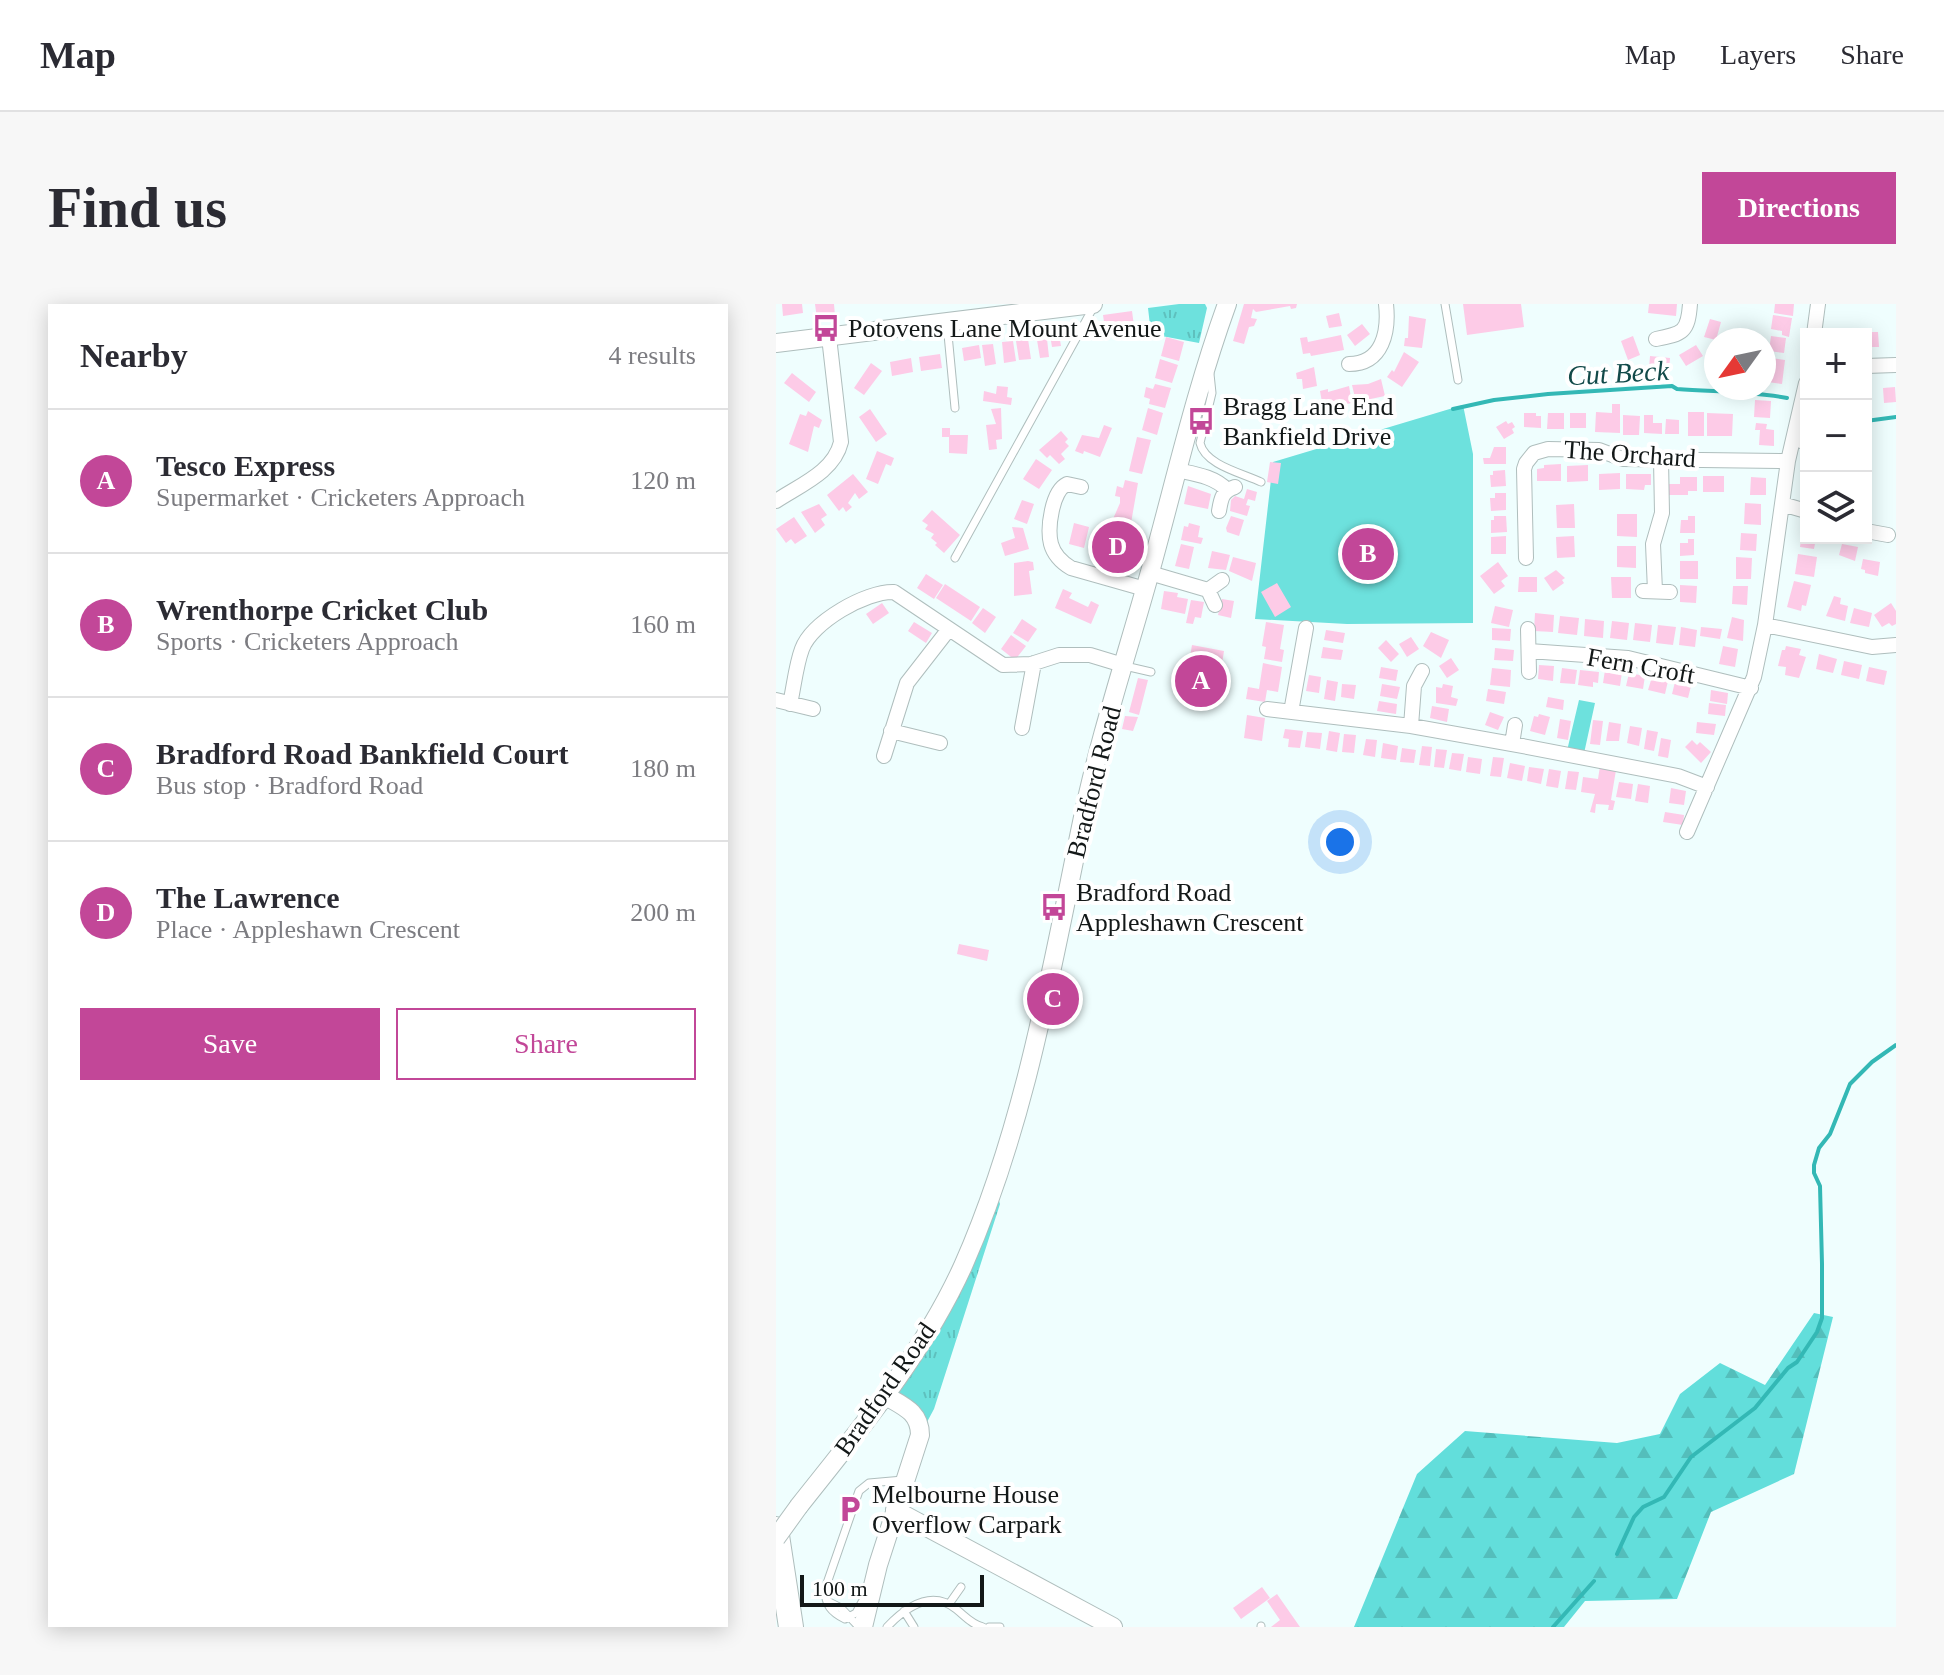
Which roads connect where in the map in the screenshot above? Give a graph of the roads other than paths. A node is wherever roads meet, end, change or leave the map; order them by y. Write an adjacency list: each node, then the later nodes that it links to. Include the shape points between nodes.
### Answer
1 (1083, 304): 2 (street); 8 (street)
2 (1094, 304): 33 (lane)
3 (1227, 304): 13 (street, Bradford Road)
4 (1386, 304): 14 (street, via 1388,329 1381,347 1365,362)
5 (1445, 304): 17 (lane)
6 (1690, 304): 11 (street, via 1683,331)
7 (1818, 304): 9 (street)
8 (947, 322): 10 (street); 19 (lane)
9 (1815, 328)
10 (829, 337): 12 (street); 27 (street, via 841,442 838,456)
11 (1656, 339)
12 (776, 343)
13 (1209, 356): 24 (street, Bradford Road); 25 (lane, via 1212,393 1202,451)
14 (1348, 365)
15 (1896, 365): 16 (street)
16 (1872, 366)
17 (1458, 380)
18 (1802, 400): 20 (street)
19 (955, 408)
20 (1793, 441): 21 (lane); 23 (street)
21 (1800, 444)
22 (1661, 459): 23 (street, The Orchard); 34 (street, The Orchard, via 1623,459 1592,449 1534,453 1524,469); 38 (street, via 1662,513 1653,544)
23 (1788, 461): 28 (street)
24 (1176, 470): 30 (street, via 1231,489 1222,496); 36 (street, Bradford Road)
25 (1261, 482)
26 (1081, 487): 36 (street, via 1067,484 1057,493 1049,533 1055,554 1071,568)
27 (776, 501)
28 (1782, 504): 29 (street); 40 (street)
29 (1800, 509)
30 (1219, 511)
31 (1872, 532): 32 (street)
32 (1888, 535)
33 (955, 558)
34 (1526, 558)
35 (1222, 580): 37 (street)
36 (1147, 581): 37 (street); 47 (street, Bradford Road)
37 (1208, 590): 39 (street)
38 (1656, 592)
39 (1215, 605)
40 (1765, 625): 44 (street, via 1872,647); 51 (street)
41 (1306, 628): 55 (street)
42 (949, 629): 46 (street, via 1003,665); 52 (street, via 894,592 860,600 810,636); 59 (street, via 907,683)
43 (1528, 629): 45 (street)
44 (1896, 645)
45 (1529, 651): 50 (street); 51 (street, Fern Croft, via 1628,658)
46 (1034, 663): 47 (street, via 1059,655 1090,655); 58 (street)
47 (1123, 665): 49 (lane); 65 (street, Bradford Road, via 1082,820 1023,1097 963,1266)
48 (1422, 671): 57 (street, via 1410,685)
49 (1151, 672)
50 (1529, 672)
51 (1751, 688): 63 (street)
52 (783, 702): 53 (street)
53 (813, 709)
54 (1267, 709): 55 (street)
55 (1291, 712): 57 (street)
56 (1515, 725): 61 (street)
57 (1411, 726): 61 (street)
58 (1022, 728)
59 (891, 731): 60 (street); 62 (street)
60 (940, 743)
61 (1512, 744): 63 (street, via 1678,776)
62 (884, 756)
63 (1707, 787): 64 (street)
64 (1687, 832)
65 (886, 1396): 66 (street, via 920,1423); 69 (street, Bradford Road, bridge)
66 (905, 1479): 67 (street); 73 (lane, via 869,1483 859,1491 825,1589 827,1601)
67 (895, 1510): 73 (street); 75 (street)
68 (776, 1529): 76 (highway)
69 (776, 1538)
70 (961, 1587): 71 (lane)
71 (949, 1604): 72 (lane, via 928,1600); 74 (lane)
72 (904, 1611): 77 (lane); 78 (lane)
73 (857, 1624)
74 (977, 1626)
75 (1108, 1626)
76 (791, 1627)
77 (887, 1627)
78 (914, 1627)
79 (989, 1627): 80 (lane)
80 (1000, 1627)

